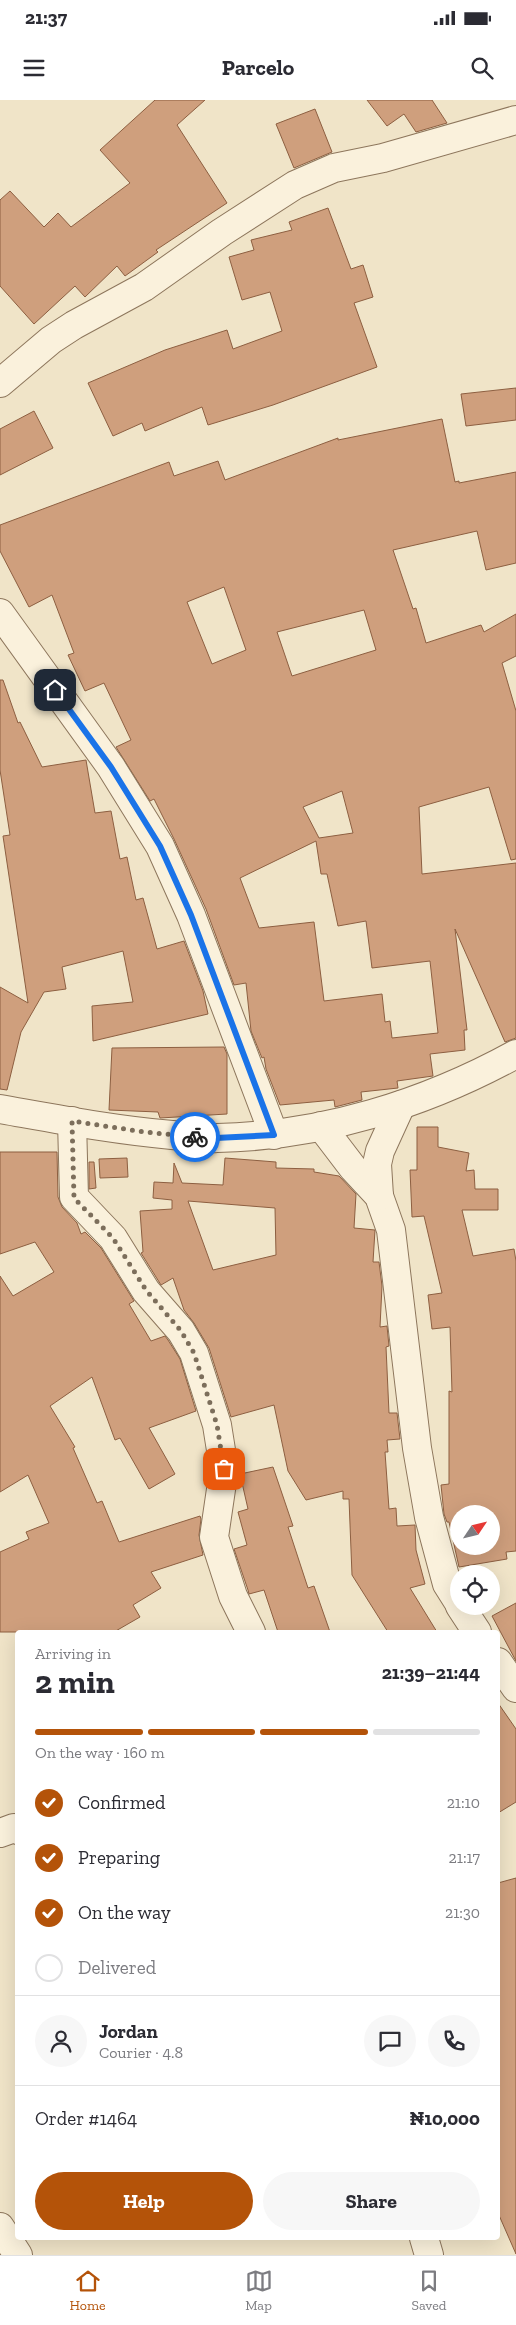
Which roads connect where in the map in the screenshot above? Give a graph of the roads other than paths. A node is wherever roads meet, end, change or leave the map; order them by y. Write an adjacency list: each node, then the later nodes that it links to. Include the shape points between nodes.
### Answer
1 (516, 120): 2 (street, via 383,158 334,168 295,185 144,287 51,340)
2 (0, 384)
3 (0, 613): 9 (street, via 111,767 160,846 191,915)
4 (516, 1054): 5 (street, via 436,1093)
5 (401, 1105): 8 (street); 10 (street, via 380,1151 377,1164)
6 (0, 1109): 7 (street)
7 (72, 1121): 9 (street, via 216,1138); 13 (street, via 74,1198 113,1238 146,1290 181,1331 194,1353 217,1425 224,1469 214,1537 233,1596)
8 (321, 1126): 9 (street); 10 (street)
9 (274, 1135)
10 (379, 1196): 11 (street, via 390,1230 417,1448 429,1517)
11 (450, 1588)
12 (466, 1615): 14 (street)
13 (250, 1630)
14 (476, 1630)
15 (500, 1665): 16 (street)
16 (516, 1688)
17 (15, 1828): 18 (street)
18 (0, 1833)
19 (0, 2227): 21 (street)
20 (425, 2240): 22 (street)
21 (18, 2255)
22 (429, 2255)

